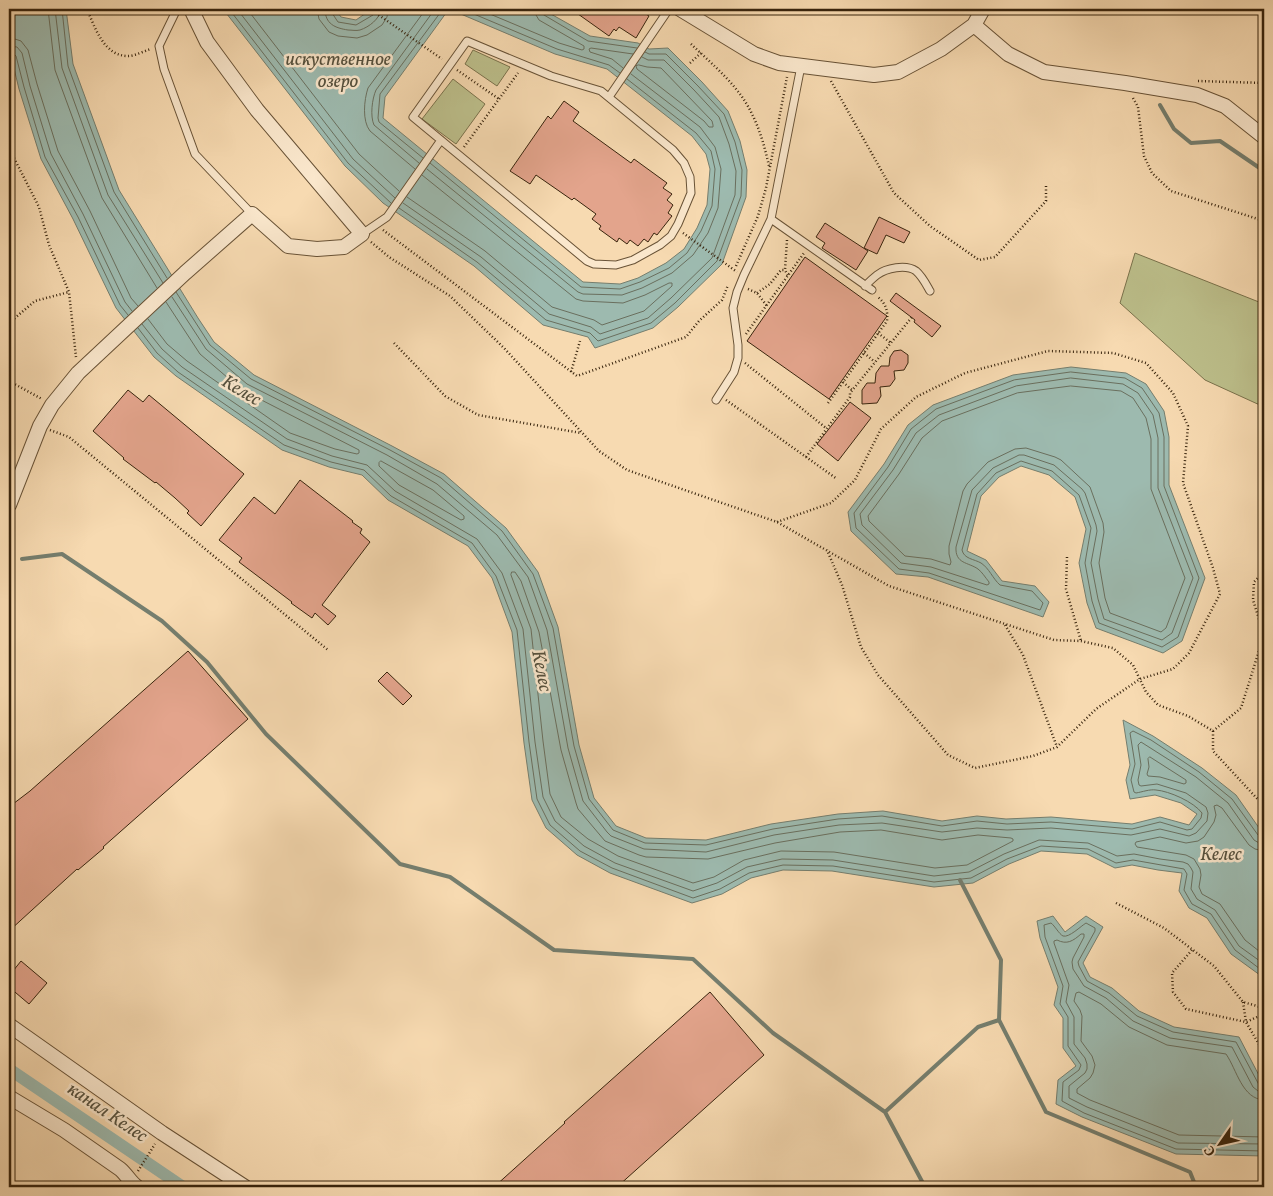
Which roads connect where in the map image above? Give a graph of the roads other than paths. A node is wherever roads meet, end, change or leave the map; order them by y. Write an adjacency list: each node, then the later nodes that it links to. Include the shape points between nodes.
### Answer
1 (177, 9): 11 (lane, via 160,46 164,69 195,154)
2 (191, 9): 13 (street, via 207,42 257,110)
3 (669, 9): 8 (lane)
4 (680, 9): 7 (street, via 754,54 779,63)
5 (983, 9): 6 (street)
6 (974, 25): 7 (street, via 941,49 898,72 874,75); 9 (street, via 1008,54 1044,72 1197,95 1224,106)
7 (801, 66): 12 (lane)
8 (609, 96): 10 (lane, via 601,90 551,76 467,42 413,117); 10 (lane, via 684,163 690,177 691,194 670,236 634,260 616,265 588,261)
9 (1264, 137)
10 (441, 140): 13 (lane, via 386,217)
11 (252, 214): 13 (street, via 288,246 344,247); 18 (street, via 78,373 40,426)
12 (771, 219): 14 (lane); 17 (lane, via 739,286 733,308 738,358 734,372)
13 (362, 234)
14 (865, 286): 15 (lane); 16 (lane, via 878,274 902,268 914,270)
15 (872, 290)
16 (930, 291)
17 (718, 398)
18 (9, 505)
19 (9, 1025): 22 (street)
20 (9, 1097): 21 (street, via 120,1169)
21 (133, 1186)
22 (245, 1187)

